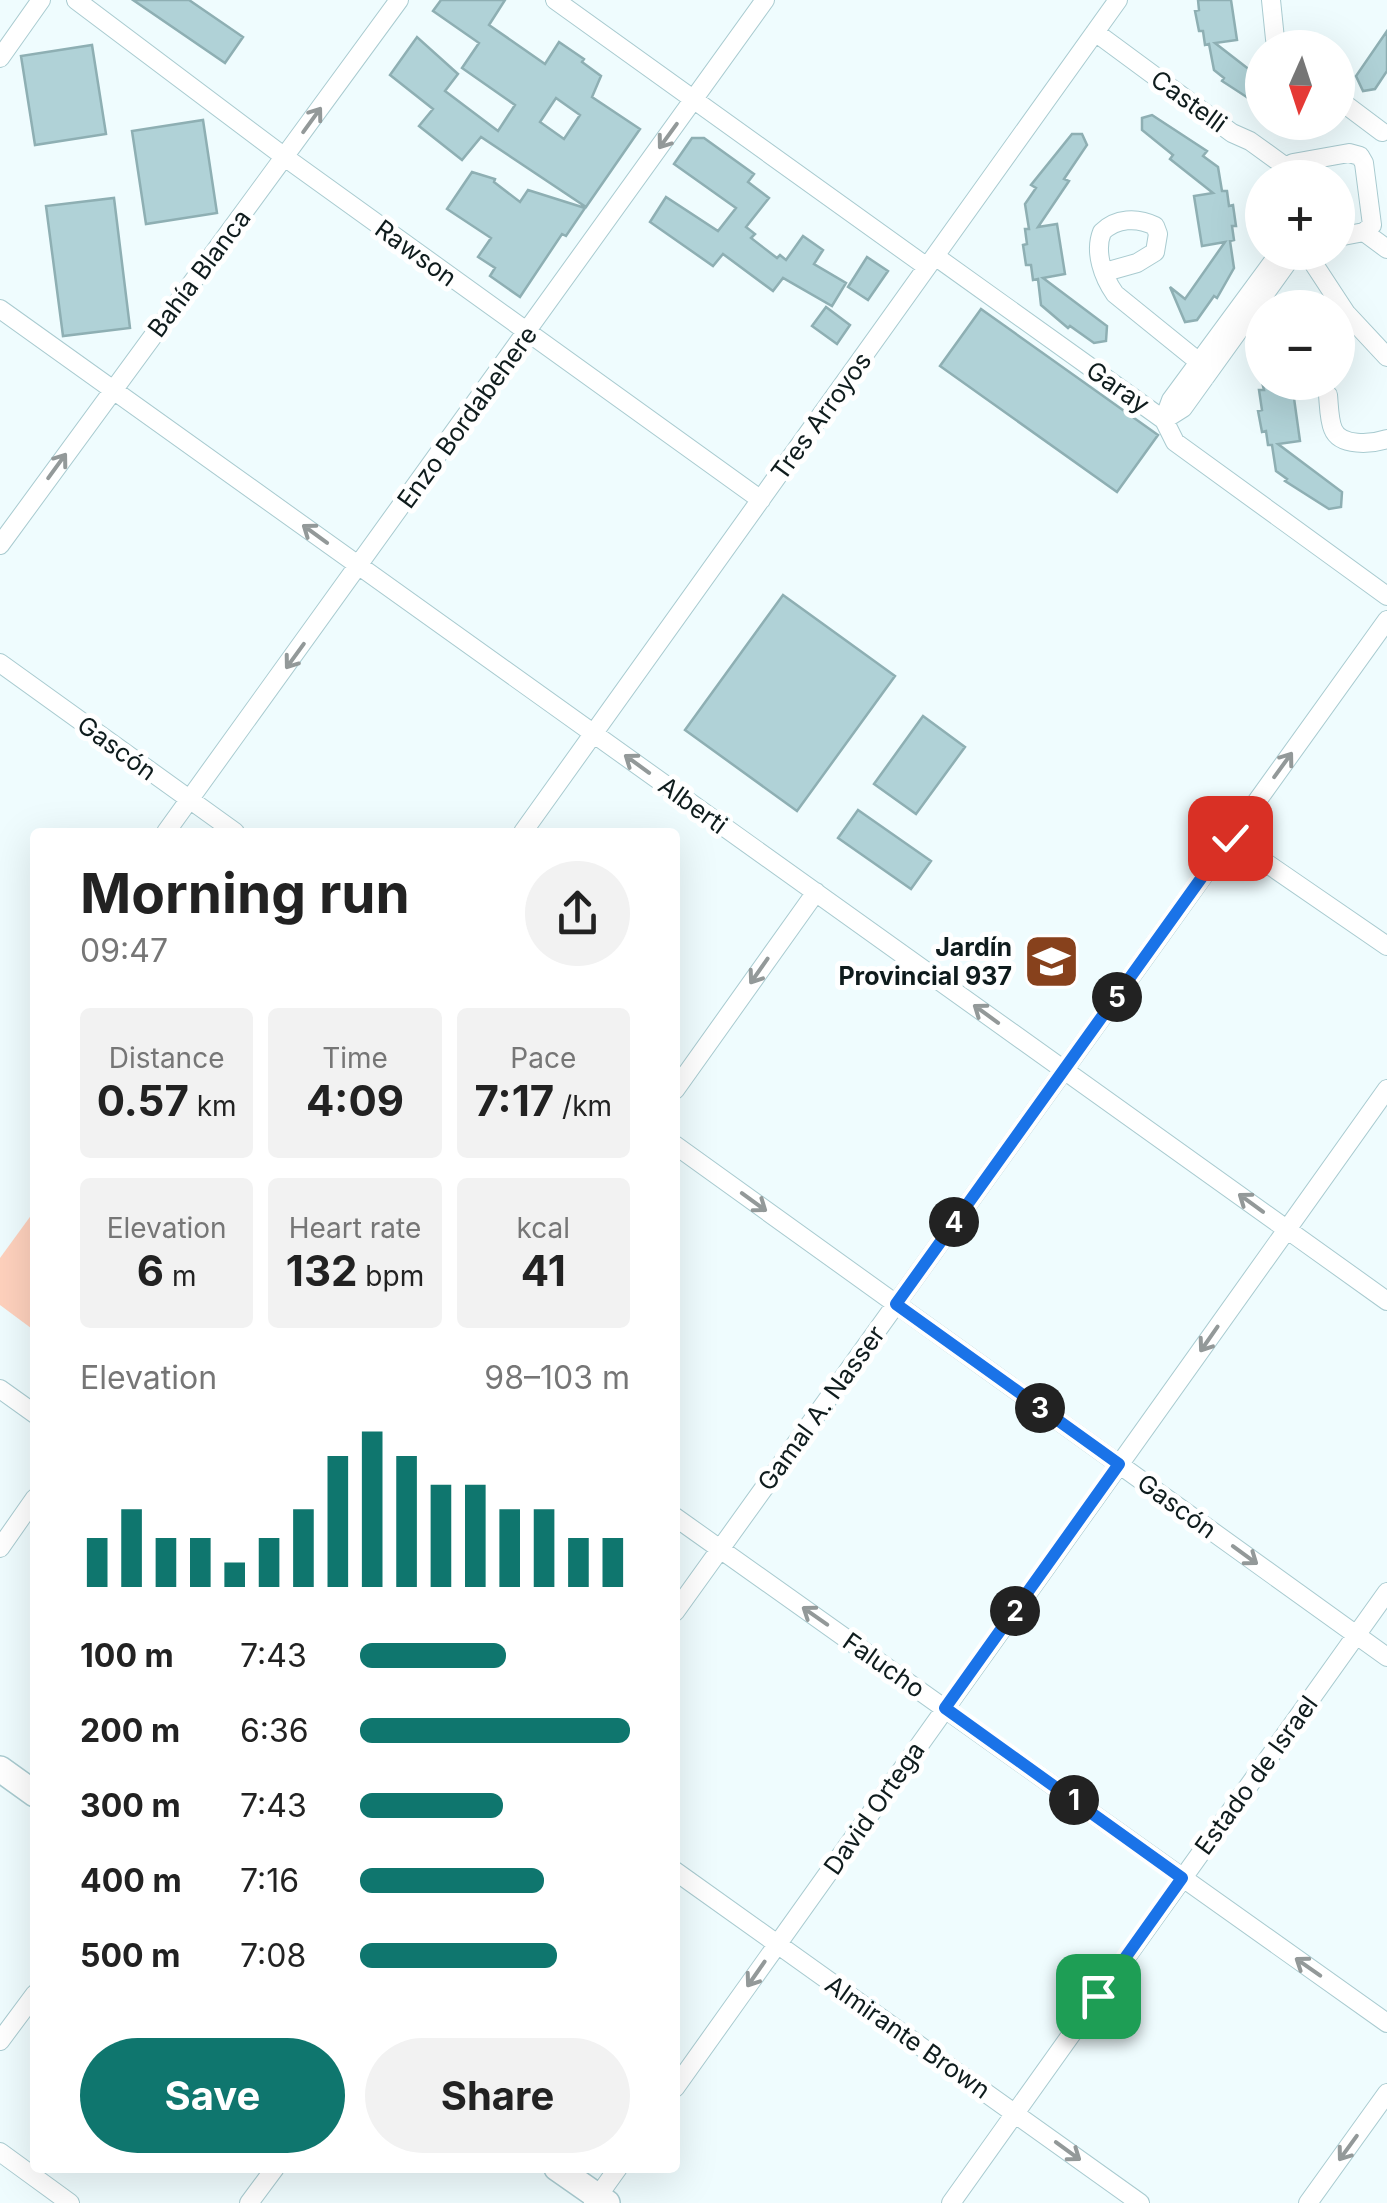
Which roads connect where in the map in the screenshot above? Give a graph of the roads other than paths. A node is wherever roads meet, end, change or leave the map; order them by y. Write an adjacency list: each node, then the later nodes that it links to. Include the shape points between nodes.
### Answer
1 (41, 0): 10 (street)
2 (76, 0): 14 (street, Rawson)
3 (399, 0): 14 (street, Bahía Blanca, one-way to 3)
4 (554, 0): 11 (street, Garay)
5 (766, 0): 11 (street, Enzo Bordabehere)
6 (1118, 0): 9 (street, Tres Arroyos)
7 (1271, 0): 8 (street)
8 (1274, 30)
9 (1095, 32): 16 (street, Castelli); 21 (street, Tres Arroyos)
10 (0, 58)
11 (694, 100): 21 (street, Garay); 27 (street, Enzo Bordabehere, one-way to 27)
12 (1355, 109): 13 (street)
13 (1385, 128): 15 (street)
14 (286, 158): 27 (street, Rawson); 30 (street, Bahía Blanca)
15 (1363, 159): 17 (street, via 1349,153); 18 (street, via 1372,222)
16 (1271, 160)
17 (1310, 160)
18 (1364, 232): 19 (street); 20 (street)
19 (1355, 234)
20 (1387, 249)
21 (931, 262): 32 (street, Garay); 34 (street, Tres Arroyos)
22 (1268, 270): 29 (street)
23 (1281, 270): 29 (street)
24 (1318, 270): 28 (street)
25 (1104, 272): 29 (street, via 1115,294)
26 (0, 309): 30 (street, Alberti)
27 (527, 333): 34 (street, Rawson); 36 (street, Enzo Bordabehere)
28 (1387, 357)
29 (1203, 369): 32 (street, via 1183,408)
30 (112, 389): 35 (street, Bahía Blanca, one-way to 30); 36 (street, Alberti, one-way to 30)
31 (1329, 400): 33 (street, via 1338,437)
32 (1164, 420): 37 (street, Garay, via 1175,442)
33 (1387, 439)
34 (761, 500): 40 (street, Tres Arroyos)
35 (0, 546)
36 (360, 566): 40 (street, Alberti); 41 (street, Enzo Bordabehere, one-way to 41)
37 (1387, 596)
38 (1387, 620): 45 (street, Gamal A. Nasser, one-way to 38)
39 (0, 663): 41 (street, Gascón)
40 (594, 733): 44 (street, Tres Arroyos); 46 (street, Alberti, one-way to 40)
41 (191, 802): 42 (street, Enzo Bordabehere); 43 (street, Gascón)
42 (169, 828)
43 (229, 828)
44 (526, 828)
45 (1230, 838): 47 (street); 48 (street, Gamal A. Nasser)
46 (816, 892): 48 (street, Alberti, one-way to 46); 49 (street, one-way to 49)
47 (1387, 946)
48 (1064, 1070): 52 (street, Alberti, one-way to 48); 54 (street, Gamal A. Nasser)
49 (680, 1083)
50 (1387, 1089): 52 (street, David Ortega)
51 (680, 1149): 54 (street, Gascón, one-way to 54)
52 (1287, 1229): 53 (street, Alberti); 57 (street, David Ortega, one-way to 57)
53 (1387, 1300)
54 (896, 1304): 57 (street, Gascón); 61 (street, Gamal A. Nasser)
55 (0, 1389): 56 (street)
56 (30, 1410)
57 (1119, 1464): 64 (street, Gascón, one-way to 64); 66 (street, David Ortega)
58 (30, 1505): 60 (street)
59 (680, 1520): 61 (street, Falucho)
60 (0, 1548)
61 (720, 1549): 63 (street, Gamal A. Nasser); 66 (street, Falucho, one-way to 61)
62 (1387, 1592): 64 (street, Estado de Israel)
63 (680, 1605)
64 (1356, 1635): 65 (street, Gascón); 70 (street, Estado de Israel)
65 (1387, 1657)
66 (945, 1708): 70 (street, Falucho); 71 (street, David Ortega)
67 (0, 1769): 68 (main road)
68 (30, 1790)
69 (680, 1875): 71 (street, Almirante Brown)
70 (1182, 1878): 73 (street, Falucho, one-way to 70); 77 (street, Estado de Israel)
71 (777, 1944): 75 (street, David Ortega, one-way to 75); 77 (street, Almirante Brown)
72 (30, 2001): 74 (street)
73 (1387, 2023)
74 (0, 2040)
75 (680, 2081)
76 (1387, 2093): 87 (street, one-way to 87)
77 (1014, 2113): 85 (street, Estado de Israel); 86 (street, Almirante Brown, one-way to 86)
78 (0, 2152): 83 (street)
79 (271, 2173): 84 (street)
80 (563, 2173): 82 (main road)
81 (615, 2173): 82 (street)
82 (599, 2201)
83 (70, 2203)
84 (249, 2203)
85 (951, 2203)
86 (1140, 2203)
87 (1308, 2203)

